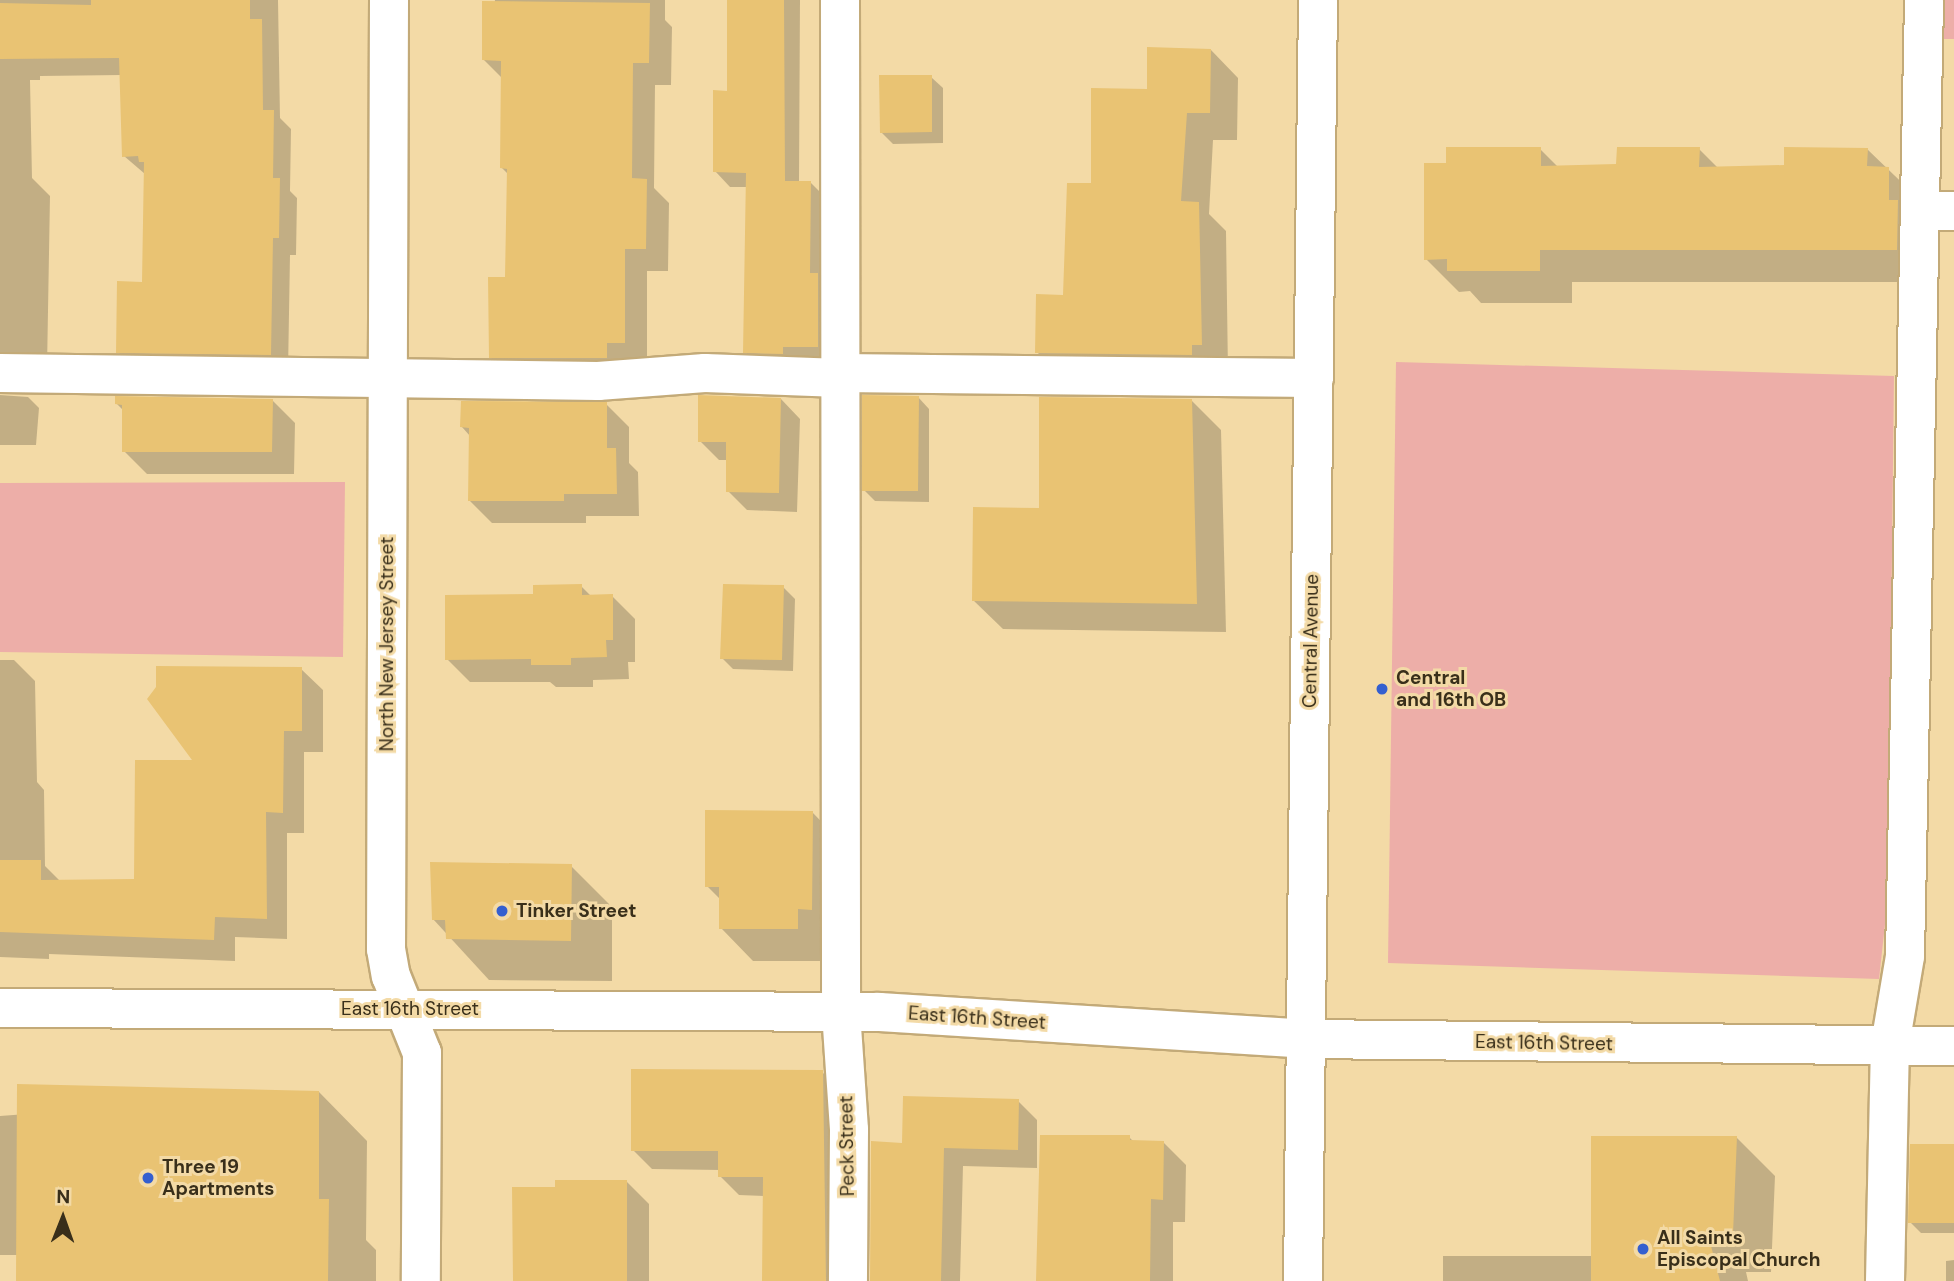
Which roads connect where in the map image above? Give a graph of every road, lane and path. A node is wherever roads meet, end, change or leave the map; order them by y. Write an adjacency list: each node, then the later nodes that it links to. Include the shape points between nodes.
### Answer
1 (389, 0): 8 (main road, North New Jersey Street)
2 (840, 0): 7 (main road, Peck Street)
3 (1318, 0): 9 (main road, Central Avenue)
4 (1924, 0): 5 (main road)
5 (1937, 211): 14 (main road, via 1905,956)
6 (0, 373): 8 (main road)
7 (840, 376): 8 (main road, via 705,373 598,381); 9 (main road); 12 (main road, Peck Street)
8 (388, 377): 11 (main road, North New Jersey Street, via 386,949)
9 (1314, 378): 13 (main road, Central Avenue)
10 (0, 1008): 11 (main road, East 16th Street)
11 (404, 1009): 12 (main road, East 16th Street); 16 (main road, North New Jersey Street, via 419,1038 423,1072)
12 (841, 1012): 13 (main road, East 16th Street); 17 (main road, Peck Street, via 849,1130)
13 (1306, 1039): 14 (main road, East 16th Street); 18 (main road, Central Avenue)
14 (1890, 1045): 15 (main road, East 16th Street); 19 (main road)
15 (1954, 1046)
16 (421, 1281)
17 (848, 1281)
18 (1303, 1281)
19 (1885, 1281)

